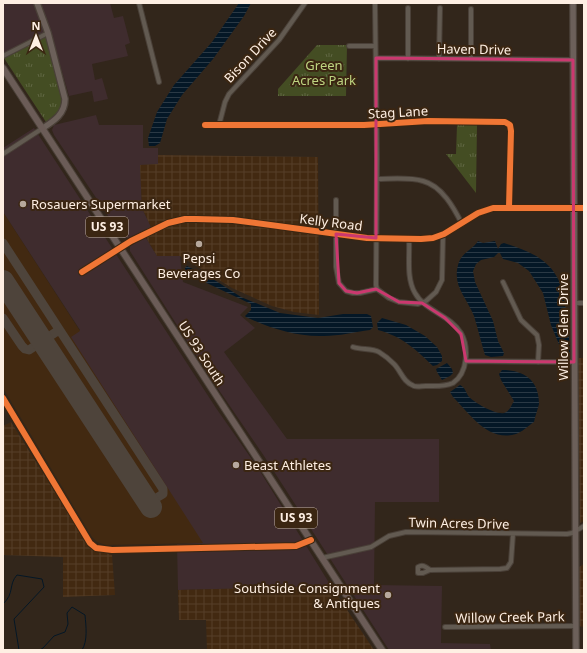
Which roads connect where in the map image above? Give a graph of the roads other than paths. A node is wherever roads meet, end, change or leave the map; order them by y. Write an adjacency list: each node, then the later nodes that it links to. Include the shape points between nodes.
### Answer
1 (37, 3): 9 (main road)
2 (139, 3): 19 (street)
3 (304, 3): 22 (street, Bison Drive, via 279,40 229,94)
4 (375, 3): 11 (street)
5 (573, 3): 17 (main road, Willow Glen Drive)
6 (408, 8): 14 (street)
7 (440, 8): 15 (street)
8 (471, 9): 16 (street)
9 (48, 33): 12 (street); 23 (main road, via 65,103 61,114)
10 (349, 46): 11 (street)
11 (375, 46): 13 (street)
12 (3, 56)
13 (376, 58): 14 (street, Haven Drive); 20 (street)
14 (408, 59): 15 (street, Haven Drive)
15 (439, 59): 16 (street, Haven Drive)
16 (471, 59): 17 (street, Haven Drive)
17 (573, 60): 29 (main road, Willow Glen Drive)
18 (3, 68): 23 (main road, US 93 South / US 93)
19 (159, 82)
20 (376, 124): 22 (street, Stag Lane); 25 (street); 27 (street, Stag Lane, via 428,121 508,123 511,131)
21 (205, 125): 22 (street, Stag Lane)
22 (219, 125)
23 (42, 128): 24 (street); 35 (main road, US 93 South / US 93)
24 (3, 154)
25 (377, 179): 30 (street, via 414,180 430,184 445,197); 33 (street)
26 (336, 200): 31 (street)
27 (509, 207): 29 (street, Kelly Road); 30 (street, Kelly Road, via 482,211)
28 (584, 208): 29 (street, Kelly Road)
29 (573, 209): 40 (main road, Willow Glen Drive)
30 (462, 224): 32 (street, Kelly Road)
31 (336, 234): 33 (street, Kelly Road); 35 (street, Kelly Road, via 233,220 190,219 168,224); 38 (street, via 336,268 341,286 353,293)
32 (443, 235): 34 (street, Kelly Road); 39 (street, via 442,280 436,292)
33 (376, 238): 34 (street, Kelly Road); 38 (street)
34 (409, 239): 39 (street, via 410,279)
35 (120, 248): 36 (street, Kelly Road); 50 (main road, US 93 South / US 93)
36 (82, 272)
37 (503, 282): 44 (street, via 520,320 537,335)
38 (377, 289): 39 (street, via 396,301)
39 (422, 303): 43 (street, via 459,330 464,341)
40 (574, 303): 41 (street); 45 (main road, Willow Glen Drive)
41 (584, 303)
42 (353, 347): 43 (street, via 380,352 393,363 405,381 414,386 441,387 453,382 459,377)
43 (466, 362): 44 (street)
44 (538, 362): 45 (street)
45 (574, 362): 48 (main road, Willow Glen Drive)
46 (3, 398): 50 (street, via 74,518 96,548 112,550 296,546)
47 (584, 526): 48 (street)
48 (575, 532): 49 (street, Twin Acres Drive); 53 (main road, Willow Glen Drive)
49 (513, 534): 51 (street, Twin Acres Drive, via 406,532 389,536 371,547); 52 (street, via 512,559 507,568)
50 (310, 540): 51 (main road, US 93 South / US 93)
51 (322, 558): 55 (main road, US 93 South / US 93)
52 (430, 570)
53 (575, 626): 54 (street, Willow Creek Park); 56 (main road, Willow Glen Drive)
54 (445, 627)
55 (382, 650)
56 (576, 650)

